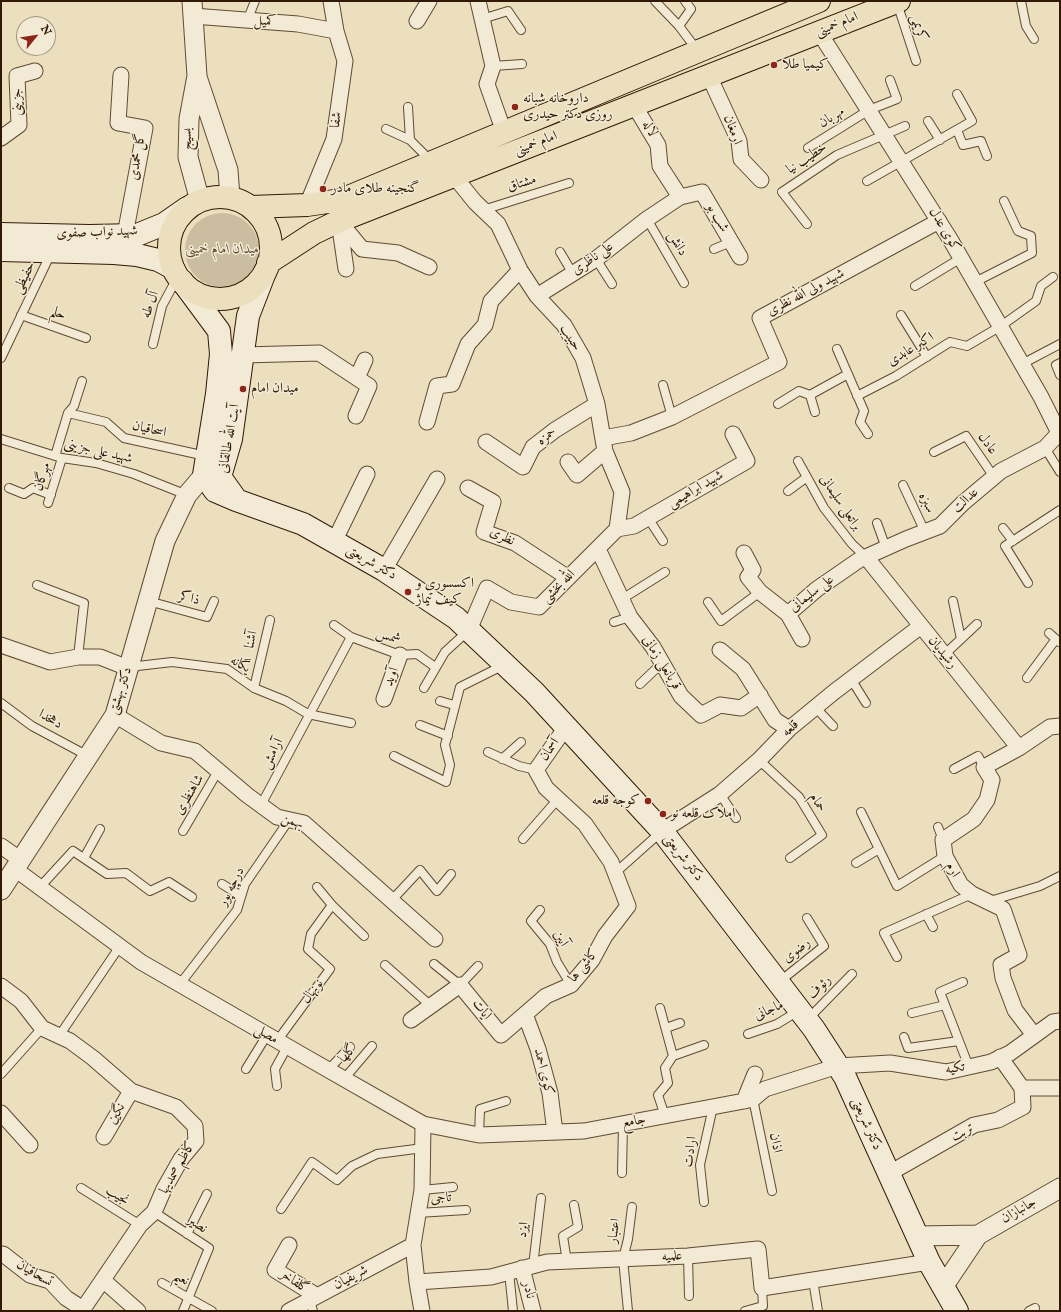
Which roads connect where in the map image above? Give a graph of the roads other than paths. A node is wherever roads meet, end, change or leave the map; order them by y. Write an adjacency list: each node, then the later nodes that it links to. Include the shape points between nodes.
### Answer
1 (255, 1): 12 (lane)
2 (331, 1): 16 (street, شفا)
3 (429, 1): 13 (street)
4 (478, 1): 11 (street)
5 (655, 1): 14 (lane)
6 (685, 1): 14 (lane, via 691,9)
7 (898, 1): 17 (main road, امام خمینی); 20 (lane, کریمی)
8 (1021, 1): 18 (lane, via 1026,26)
9 (808, 3): 17 (main road); 19 (main road, امام خمینی)
10 (193, 9): 12 (street, کمیل); 25 (street, بسیج)
11 (482, 19): 15 (lane, via 508,11); 22 (street)
12 (247, 21): 16 (street, کمیل, via 298,24)
13 (417, 21)
14 (679, 26): 19 (lane)
15 (521, 30)
16 (336, 32): 53 (street, شفا, via 345,61 334,139)
17 (820, 32): 26 (main road, امام خمینی); 31 (street, کوی عدل)
18 (1034, 39)
19 (697, 51): 36 (main road, امام خمینی)
20 (916, 61)
21 (522, 64): 22 (lane)
22 (493, 66): 36 (street, via 487,84)
23 (35, 71): 38 (street, جزینی, via 17,76 19,125)
24 (121, 75): 61 (street, گل محمدی, via 118,123 145,128)
25 (197, 76): 50 (street, بسیج, via 228,170); 52 (street, بسیج, via 189,119 188,157)
26 (709, 76): 29 (main road, امام خمینی); 46 (street, ارمغان, via 739,141 741,159)
27 (890, 80): 31 (lane, مهربان, via 897,99)
28 (957, 94): 35 (lane, via 972,121)
29 (634, 105): 45 (main road, امام خمینی); 49 (street, لاله, via 658,145 660,166)
30 (408, 107): 39 (lane)
31 (870, 110): 37 (street, کوی عدل); 41 (lane, مهربان)
32 (928, 121): 40 (lane)
33 (905, 126): 37 (lane)
34 (386, 129): 39 (lane)
35 (956, 130): 40 (lane); 42 (lane, via 963,145 982,141)
36 (504, 132): 44 (main road, امام خمینی)
37 (885, 135): 43 (street, کوی عدل); 59 (lane, خطیب نیا, via 837,155 782,192)
38 (1, 138)
39 (410, 140): 44 (lane)
40 (940, 140): 43 (lane)
41 (808, 148)
42 (987, 156)
43 (901, 161): 47 (lane); 58 (street, کوی عدل)
44 (432, 162): 53 (main road, امام خمینی, via 341,200)
45 (454, 176): 55 (street, حبیب); 57 (main road, امام خمینی)
46 (761, 180)
47 (867, 181)
48 (569, 183): 55 (lane, مشتاق)
49 (680, 197): 56 (street, شب بو); 62 (street, شب بو, via 702,192)
50 (230, 198): 52 (main road, via 214,197); 54 (main road)
51 (1004, 201): 77 (lane, via 1018,231 1030,236 1032,253)
52 (193, 205): 61 (main road, شهید نواب صفوی, via 164,224 137,235); 75 (main road, via 176,221 170,236 169,253)
53 (306, 205): 54 (main road, امام خمینی)
54 (250, 207): 70 (main road, via 266,226 270,241 270,257)
55 (483, 210): 73 (street, حبیب, via 498,224)
56 (647, 219): 69 (street, علی ناظری); 78 (lane, دانش)
57 (339, 221): 70 (main road, امام خمینی, via 314,233); 71 (street, via 362,249 398,253); 72 (street)
58 (938, 221): 68 (street, کوی عدل); 107 (street, شهید ولی الله نظری, via 760,318 779,362)
59 (807, 224)
60 (1, 234): 61 (main road, شهید نواب صفوی)
61 (125, 235)
62 (731, 242): 63 (lane); 67 (street, شب بو)
63 (714, 249)
64 (1, 250): 65 (main road, شهید نواب صفوی)
65 (52, 252): 75 (main road, شهید نواب صفوی, via 137,255 158,260); 82 (lane, حفیظی)
66 (560, 252): 74 (lane)
67 (740, 257)
68 (961, 258): 77 (street, کوی عدل); 80 (lane)
69 (596, 259): 74 (street, علی ناظری); 79 (lane)
70 (266, 267): 75 (main road, via 255,285 242,294 226,298 194,292); 89 (main road, آیت الله طالقانی, via 248,316)
71 (429, 267)
72 (346, 269)
73 (520, 270): 81 (street, حبیب); 108 (street, via 491,301 485,325 468,344 452,384 437,386)
74 (573, 274): 81 (street, علی ناظری)
75 (178, 275): 86 (lane, آل طه, via 162,306); 120 (main road, آیت الله طالقانی, via 219,331 221,354 217,394)
76 (1053, 277): 84 (lane, اکبر عابدی, via 1040,286 1036,301)
77 (975, 282): 84 (street, کوی عدل)
78 (684, 283)
79 (612, 284)
80 (915, 286)
81 (537, 296): 102 (street, حبیب, via 564,325 583,358)
82 (21, 315): 85 (lane, حلم); 91 (lane, حفیظی)
83 (901, 316): 90 (lane)
84 (1000, 326): 90 (lane, اکبر عابدی, via 966,346 950,342); 94 (street, کوی عدل)
85 (86, 338)
86 (153, 344)
87 (1060, 344): 94 (lane)
88 (837, 349): 95 (lane)
89 (243, 355): 97 (street, via 319,353); 132 (main road, آیت الله طالقانی, via 231,438 220,477)
90 (927, 357): 101 (lane, اکبر عابدی)
91 (1, 358)
92 (365, 360): 97 (street)
93 (1060, 363): 96 (lane, via 1056,365)
94 (1022, 364): 109 (street, کوی عدل)
95 (848, 374): 100 (lane); 101 (lane)
96 (1060, 375)
97 (357, 378): 106 (street, via 369,386)
98 (82, 381): 105 (lane, مهرگان, via 74,406)
99 (663, 385): 107 (lane)
100 (810, 395): 103 (lane, via 799,391); 104 (lane)
101 (857, 396): 111 (lane, via 864,411 860,422)
102 (597, 404): 113 (street, حمزه, via 533,447 523,467); 114 (street, حبیب)
103 (778, 404)
104 (815, 412)
105 (68, 413): 117 (lane, مهرگان); 120 (lane, اسحاقیان, via 106,422 124,438)
106 (356, 416)
107 (672, 417): 114 (street, شهید ولی الله نظری)
108 (427, 422)
109 (1060, 432): 115 (street, عدالت)
110 (733, 434): 135 (street, شهید ابراهیمی, via 747,461)
111 (868, 434)
112 (1, 439): 117 (lane, شهید علی جزینی)
113 (486, 442)
114 (604, 444): 119 (street, via 577,476); 138 (street, حبیب, via 622,492)
115 (1045, 448): 121 (lane); 124 (street, عدالت)
116 (934, 452): 124 (lane, عادل, via 966,436)
117 (59, 457): 130 (lane, مهرگان); 131 (lane, شهید علی جزینی, via 96,463 134,474)
118 (798, 461): 123 (lane, براتعلی سلیمانی)
119 (568, 462)
120 (205, 465): 131 (street, دکتر بهشتی); 132 (main road, آیت الله طالقانی, via 215,491)
121 (1060, 472)
122 (367, 474): 142 (street)
123 (807, 477): 129 (lane); 146 (lane, براتعلی سلیمانی, via 824,508 852,544)
124 (994, 477): 139 (street, عدالت, via 940,526)
125 (437, 479): 147 (street)
126 (903, 485): 139 (lane, سبزه)
127 (9, 488): 130 (lane, via 24,494 34,488)
128 (468, 488): 149 (street, نظری, via 493,502 484,532 515,543)
129 (788, 491)
130 (51, 495): 133 (lane, مهرگان)
131 (187, 495): 154 (street, دکتر بهشتی, via 165,541)
132 (236, 500): 142 (main road, دکتر شریعتی, via 303,524)
133 (48, 503)
134 (1060, 510): 141 (lane)
135 (648, 518): 138 (street, شهید ابراهیمی, via 634,526); 140 (lane)
136 (877, 523): 143 (lane)
137 (1003, 528): 141 (lane)
138 (617, 529): 144 (street, الله بخشی)
139 (925, 532): 143 (street, عدالت)
140 (662, 541)
141 (1013, 541): 150 (lane, via 1005,546)
142 (334, 542): 147 (main road, دکتر شریعتی)
143 (886, 548): 146 (street, عدالت)
144 (598, 549): 149 (street, الله بخشی); 153 (street, قربانعلی زمانی)
145 (744, 553): 152 (street, علی سلیمانی, via 753,570 748,577)
146 (866, 557): 158 (street, علی سلیمانی, via 817,589); 164 (street, رشیدیان)
147 (384, 570): 165 (main road, دکتر شریعتی, via 456,618)
148 (665, 572): 153 (lane)
149 (567, 577): 165 (street, الله بخشی, via 539,607 511,602 487,588)
150 (1028, 583)
151 (36, 585): 175 (lane, via 84,603)
152 (760, 592): 157 (lane, via 721,621); 158 (street, علی سلیمانی)
153 (622, 599): 159 (street, قربانعلی زمانی)
154 (148, 601): 155 (lane, ذاکر, via 207,617); 179 (street, دکتر بهشتی)
155 (214, 601)
156 (953, 601): 169 (lane)
157 (708, 602)
158 (788, 614): 168 (street)
159 (630, 617): 161 (lane); 176 (street, قربانعلی زمانی)
160 (270, 620): 183 (lane, آشنا)
161 (614, 622)
162 (334, 624): 167 (lane, شمس)
163 (977, 624): 169 (lane)
164 (921, 626): 174 (street, رشیدیان); 181 (street, قلعه)
165 (469, 630): 177 (main road, دکتر شریعتی); 178 (lane, via 445,652)
166 (1049, 632): 170 (lane)
167 (351, 636): 173 (lane, شمس); 192 (lane)
168 (802, 639)
169 (961, 639): 174 (lane)
170 (1058, 641): 180 (lane)
171 (1, 645): 175 (street, via 50,662)
172 (720, 650): 185 (street, via 743,670)
173 (400, 655): 178 (lane, شمس, via 417,654); 186 (street, آوید)
174 (944, 655): 202 (street, رشیدیان)
175 (78, 657): 179 (street, via 100,657)
176 (662, 663): 182 (lane); 185 (street, قربانعلی زمانی, via 681,696 701,715 720,705 741,708)
177 (505, 664): 190 (lane, via 460,687); 198 (main road, دکتر شریعتی)
178 (435, 667): 184 (lane)
179 (128, 668): 183 (lane, یگانه, via 172,662 227,669); 193 (street, دکتر بهشتی)
180 (1026, 678)
181 (851, 679): 189 (lane); 191 (street, قلعه)
182 (640, 684)
183 (254, 688): 192 (lane, یگانه, via 286,701)
184 (424, 688)
185 (760, 695): 199 (street, via 775,720)
186 (384, 699)
187 (440, 701): 190 (lane)
188 (1, 703): 204 (lane, دهخدا, via 32,726)
189 (866, 703)
190 (454, 705): 200 (lane)
191 (815, 707): 196 (lane); 199 (street, قلعه)
192 (308, 714): 194 (lane, یگانه); 214 (lane, آرامش)
193 (115, 715): 204 (street, دکتر بهشتی); 211 (street, بهمن, via 161,743 195,751)
194 (351, 723)
195 (420, 725): 200 (lane)
196 (832, 726)
197 (1060, 726): 202 (street, via 1050,727)
198 (566, 727): 210 (street, آسمان); 220 (main road, دکتر شریعتی)
199 (789, 729): 207 (street, قلعه)
200 (448, 736): 205 (lane, via 445,745 450,765 446,782)
201 (521, 742): 206 (lane)
202 (1019, 748): 208 (street)
203 (488, 752): 206 (lane, آسمان)
204 (88, 756): 228 (street, دکتر بهشتی)
205 (394, 756)
206 (502, 759): 210 (lane, آسمان)
207 (759, 760): 212 (street, قلعه); 226 (lane, حمام, via 799,797 822,836)
208 (984, 767): 209 (lane, via 978,756); 224 (street, ارم, via 992,780 987,800 974,819 940,833)
209 (954, 769)
210 (536, 770): 213 (street, کاشی ها, via 546,788)
211 (218, 772): 214 (street, بهمن); 219 (lane, شاهنظری)
212 (720, 794): 216 (lane); 220 (street, قلعه)
213 (558, 799): 221 (lane); 229 (street, کاشی ها, via 585,824 611,862)
214 (261, 806): 217 (street, بهمن, via 277,817)
215 (861, 812): 223 (lane)
216 (736, 818)
217 (289, 820): 237 (lane, درچه پور, via 245,884); 239 (street, بهمن, via 304,823)
218 (100, 829): 225 (lane)
219 (183, 831)
220 (662, 831): 229 (lane); 254 (main road, دکتر شریعتی)
221 (523, 839)
222 (1, 846): 228 (street, مصلی)
223 (879, 849): 224 (lane, via 897,886); 227 (lane)
224 (945, 856): 236 (street, ارم, via 961,885)
225 (84, 858): 234 (lane, via 73,851); 238 (lane, via 107,874 126,873 150,891 170,882)
226 (790, 858)
227 (856, 863)
228 (18, 864): 234 (street, مصلی); 235 (street, دکتر بهشتی)
229 (615, 873): 258 (street, کاشی ها, via 628,906 605,936 592,960)
230 (451, 874): 239 (lane, via 437,892 420,870)
231 (1060, 876): 240 (lane, via 1040,886)
232 (222, 884): 237 (lane)
233 (317, 886): 241 (lane)
234 (40, 887): 248 (street, مصلی)
235 (1, 890)
236 (972, 894): 240 (street, ارم); 243 (lane)
237 (241, 896): 256 (lane, درچه پور, via 237,910)
238 (192, 897)
239 (391, 900): 247 (street, بهمن)
240 (990, 901): 273 (street, ارم, via 1003,909 1019,955 1001,965 1002,978 1015,1010)
241 (332, 905): 246 (lane); 276 (lane, نونهال, via 311,934 308,948 330,969)
242 (540, 910): 258 (lane, آیین, via 531,921 550,944)
243 (926, 914): 245 (lane); 249 (lane, via 884,932)
244 (807, 918): 254 (lane, رضوی, via 824,946)
245 (934, 927)
246 (364, 936)
247 (435, 939)
248 (120, 946): 256 (street, مصلی, via 141,962); 274 (lane)
249 (897, 957)
250 (434, 964): 257 (lane, ایات)
251 (385, 965): 261 (lane)
252 (478, 966): 257 (lane)
253 (852, 974): 265 (lane, رئوف)
254 (778, 982): 265 (main road, دکتر شریعتی)
255 (963, 982): 260 (lane, via 940,992)
256 (180, 984): 276 (street, مصلی)
257 (460, 985): 261 (street); 272 (street, ایات)
258 (571, 985): 264 (street, کاشی ها, via 546,996)
259 (1, 986): 269 (street, کاظم صمدیها, via 21,1001)
260 (945, 1005): 263 (lane); 277 (lane)
261 (431, 1006): 266 (street)
262 (660, 1008): 270 (lane)
263 (912, 1013)
264 (525, 1014): 272 (street, کاشی ها); 301 (street, کوی احمد, via 550,1093)
265 (804, 1015): 271 (lane, ماجانی); 283 (main road, دکتر شریعتی)
266 (411, 1020)
267 (1060, 1021): 273 (street, تکیه, via 1053,1022)
268 (680, 1023): 270 (lane)
269 (42, 1028): 274 (street, کاظم صمدیها); 287 (lane)
270 (666, 1028): 281 (lane)
271 (748, 1034)
272 (501, 1035)
273 (1034, 1035): 282 (street, تکیه)
274 (59, 1036): 293 (street, کاظم صمدیها, via 93,1058)
275 (904, 1037): 277 (lane, via 908,1048)
276 (277, 1041): 285 (lane); 286 (street, مصلی); 290 (lane)
277 (959, 1041): 284 (lane)
278 (704, 1045): 281 (lane)
279 (372, 1046): 289 (lane, گلها)
280 (350, 1047): 286 (lane)
281 (673, 1056): 298 (lane, via 666,1068 668,1083 658,1095)
282 (1000, 1058): 284 (street, تکیه); 291 (street)
283 (838, 1066): 284 (street, تکیه, via 890,1063 946,1072); 294 (street, جامع, via 765,1089); 307 (main road, دکتر شریعتی)
284 (969, 1067)
285 (246, 1069)
286 (328, 1070): 289 (street, مصلی)
287 (1, 1074)
288 (755, 1074): 294 (street)
289 (344, 1079): 299 (street, مصلی)
290 (277, 1086)
291 (1022, 1088): 292 (street); 307 (street, تربت, via 1023,1107 998,1120 974,1125)
292 (1060, 1088)
293 (131, 1091): 303 (street, نگین); 320 (street, کاظم صمدیها, via 176,1108 195,1126 196,1140 178,1165)
294 (748, 1100): 296 (street, جامع); 312 (lane, اذان)
295 (506, 1101): 302 (lane, via 480,1109)
296 (713, 1107): 298 (street, جامع); 315 (lane, ارادت, via 700,1165)
297 (1, 1113): 304 (street)
298 (665, 1116): 300 (street, جامع)
299 (423, 1124): 302 (street, جامع); 305 (street)
300 (623, 1124): 301 (street, جامع, via 584,1131); 306 (lane)
301 (555, 1132): 302 (street, جامع)
302 (479, 1135)
303 (104, 1137)
304 (30, 1145)
305 (423, 1148): 311 (street); 318 (lane, via 377,1154 352,1166 337,1180 312,1162)
306 (622, 1173)
307 (888, 1174): 325 (main road, دکتر شریعتی)
308 (453, 1187): 311 (lane)
309 (81, 1188): 322 (lane, نجیب)
310 (1060, 1188): 324 (street, جانبازان)
311 (422, 1190): 321 (street)
312 (772, 1191)
313 (207, 1194): 323 (lane)
314 (541, 1198): 333 (lane, ایزد)
315 (704, 1202)
316 (574, 1205): 331 (lane, via 578,1227 563,1236)
317 (632, 1207): 330 (lane, اعتبار)
318 (281, 1209)
319 (466, 1210): 321 (lane, تاجی)
320 (154, 1212): 322 (street, کاظم صمدیها); 323 (lane, نصیر)
321 (418, 1213): 327 (street)
322 (140, 1225): 334 (street, کاظم صمدیها)
323 (186, 1234): 341 (lane, نصیر, via 209,1248)
324 (978, 1235): 325 (street, جانبازان); 338 (street, جانبازان)
325 (917, 1236): 332 (main road, دکتر شریعتی)
326 (289, 1245): 342 (street, گلفاخر, via 275,1270)
327 (412, 1245): 336 (street); 342 (street, شریفیان)
328 (3, 1254): 343 (street, تسحاقیان, via 30,1275 50,1281 66,1298)
329 (688, 1256): 330 (street, علمیه); 339 (street, علمیه, via 758,1249); 340 (lane)
330 (623, 1259): 331 (street, علمیه); 351 (lane, اعتبار)
331 (567, 1262): 333 (street, علمیه, via 547,1262)
332 (929, 1262): 335 (street); 338 (main road, دکتر شریعتی)
333 (521, 1269): 336 (street, علمیه, via 491,1277); 349 (lane, ایزد); 350 (street, نادر)
334 (102, 1280): 343 (street, کاظم صمدیها); 344 (street)
335 (813, 1280): 339 (street); 353 (lane)
336 (417, 1282): 348 (street)
337 (162, 1283): 341 (lane, نعیم)
338 (943, 1287): 354 (main road, دکتر شریعتی)
339 (762, 1288): 352 (lane, via 763,1306)
340 (689, 1296)
341 (188, 1298): 345 (lane, نصیر); 346 (lane, نعیم)
342 (313, 1302): 347 (street, شریفیان)
343 (83, 1309)
344 (138, 1311)
345 (183, 1311)
346 (212, 1311)
347 (289, 1311)
348 (422, 1311)
349 (513, 1311)
350 (533, 1311)
351 (628, 1311)
352 (745, 1311)
353 (818, 1311)
354 (957, 1311)

